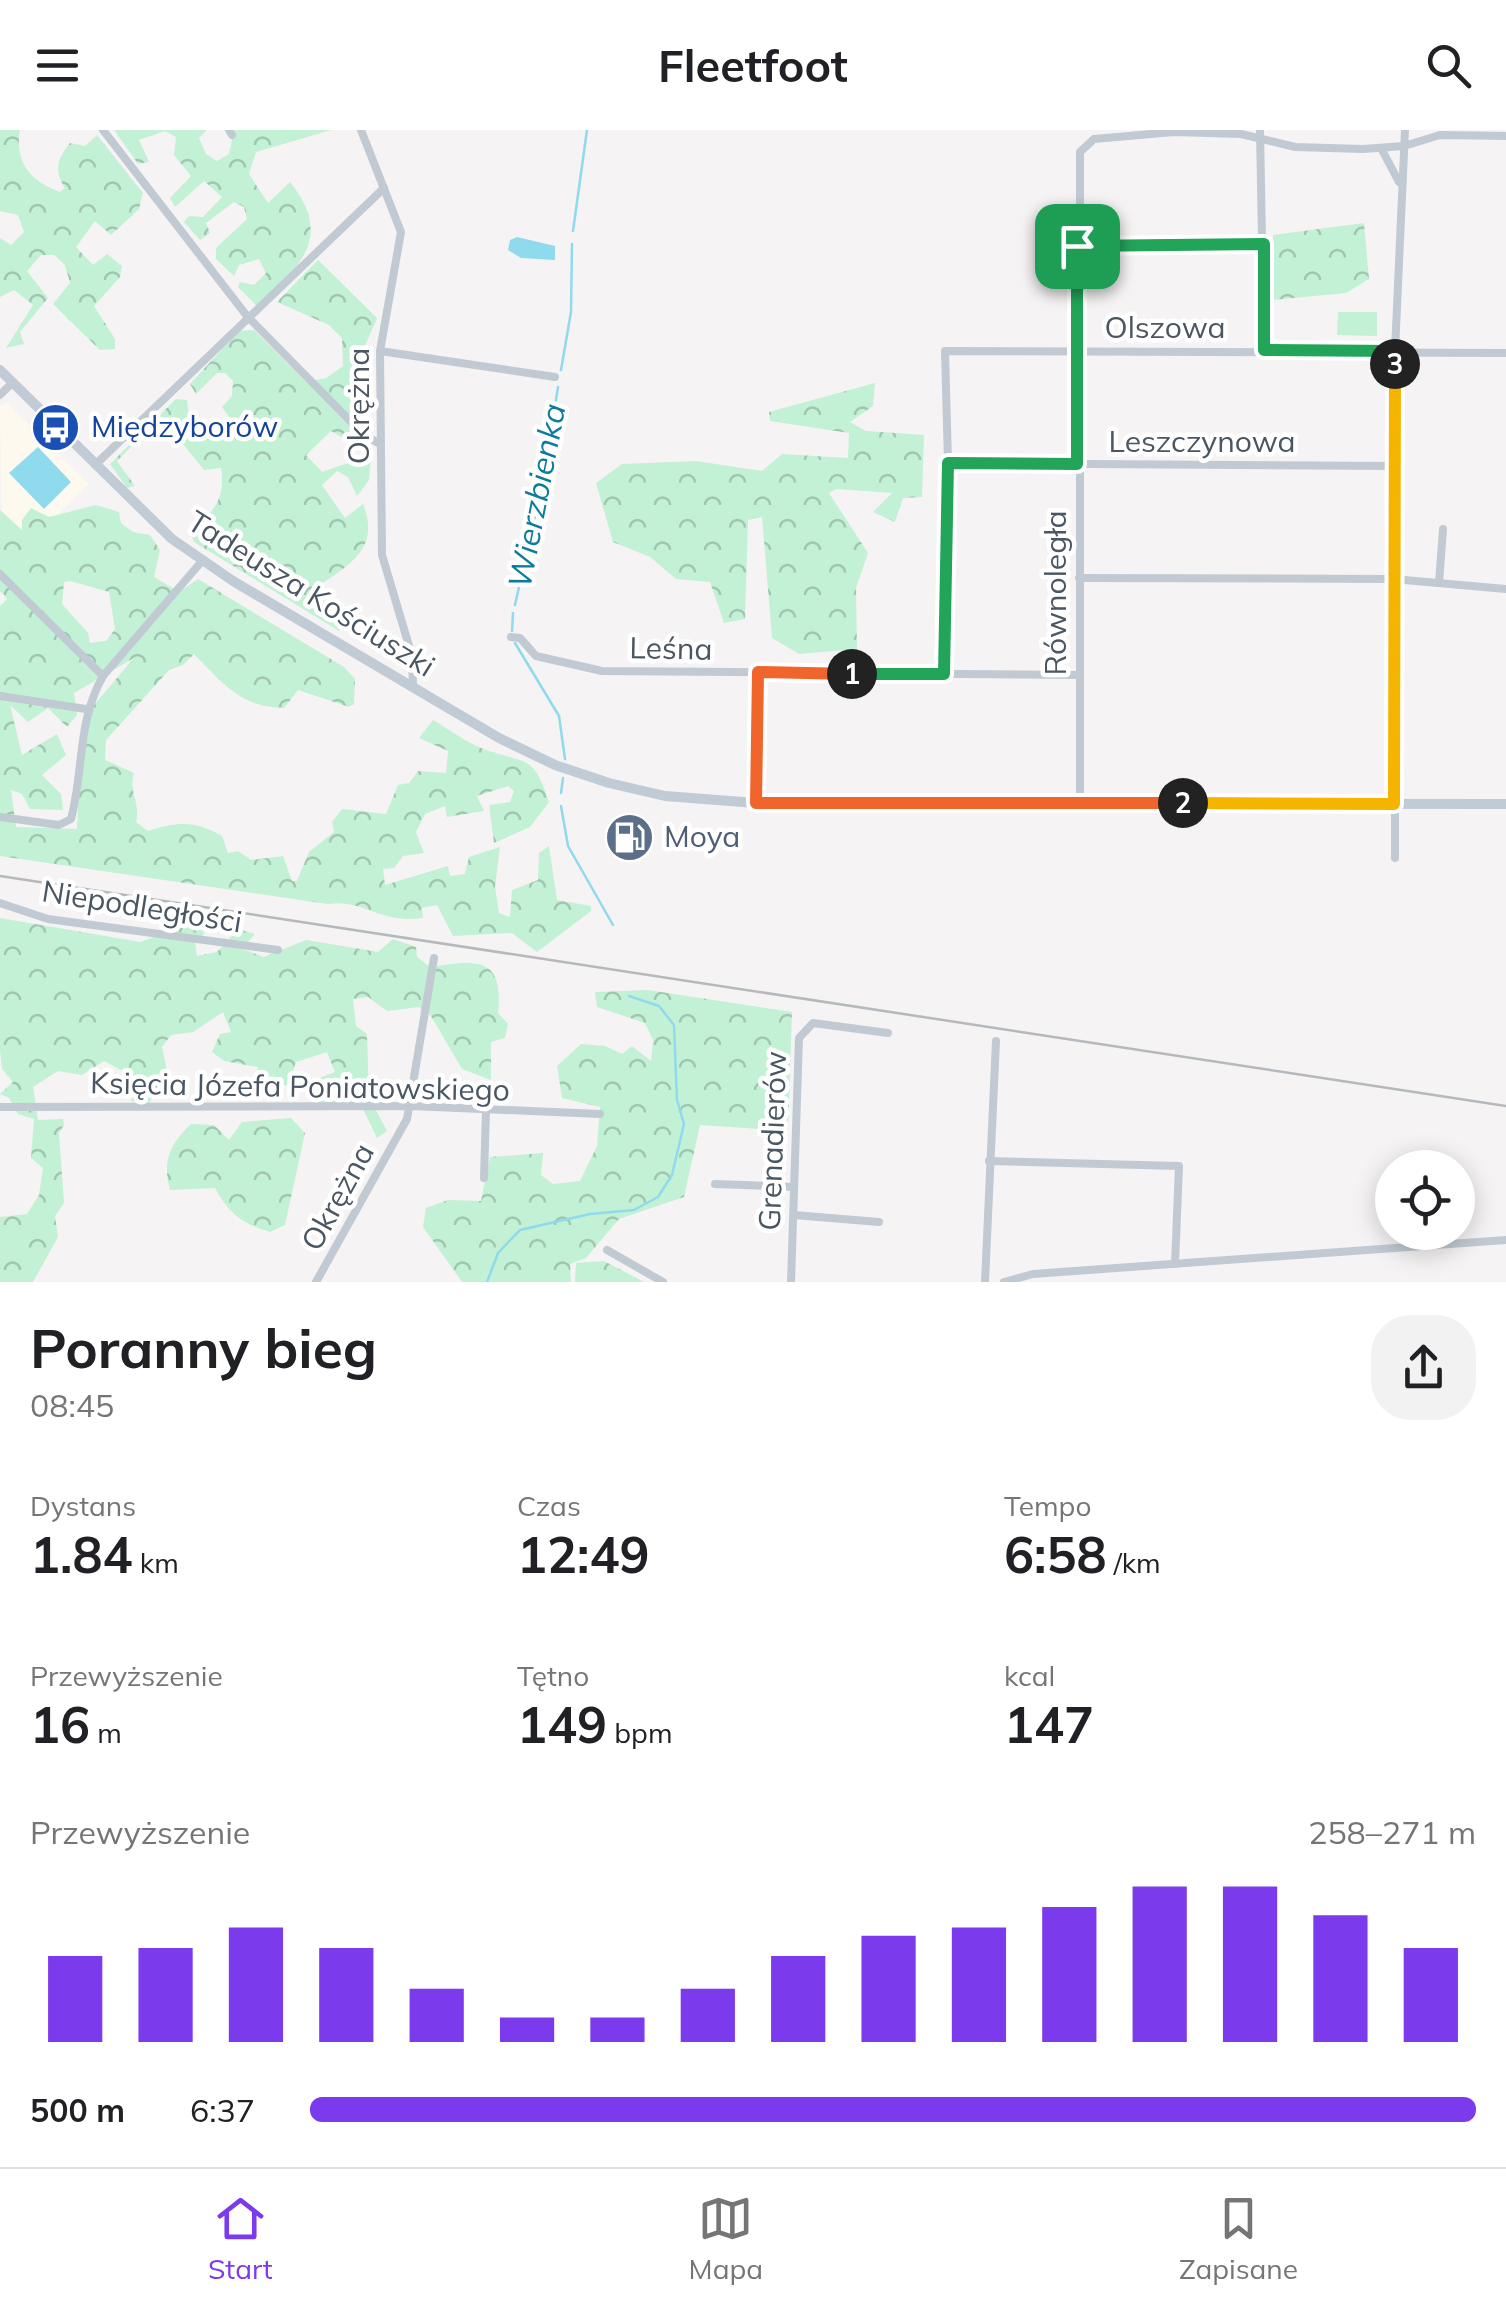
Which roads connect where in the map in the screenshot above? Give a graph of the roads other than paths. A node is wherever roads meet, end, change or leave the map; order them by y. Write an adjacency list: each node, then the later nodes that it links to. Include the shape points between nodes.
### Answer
1 (104, 130): 13 (street)
2 (360, 130): 10 (street, Okrężna)
3 (1260, 130): 6 (street)
4 (1405, 130): 7 (street)
5 (1506, 136): 7 (street, Równoległa, via 1440,135)
6 (1262, 141): 8 (street, Równoległa); 11 (street); 12 (street, Równoległa, via 1174,132 1094,139 1080,152)
7 (1404, 146): 8 (street, Równoległa); 9 (street)
8 (1381, 148): 9 (street)
9 (1399, 182): 17 (street)
10 (384, 188): 13 (street); 15 (street, Okrężna, via 402,242)
11 (1264, 244): 12 (street); 14 (street)
12 (1077, 246): 16 (street, Równoległa)
13 (247, 316): 23 (street); 26 (street)
14 (1264, 350): 16 (street, Olszowa); 17 (street, Olszowa)
15 (380, 351): 20 (street); 23 (street, Okrężna)
16 (1077, 351): 24 (street, Olszowa, via 944,350); 25 (street, Równoległa)
17 (1395, 351): 18 (street, Olszowa); 27 (street)
18 (1506, 354)
19 (0, 370): 21 (main road, Tadeusza Kościuszki)
20 (555, 377)
21 (12, 383): 22 (street); 26 (main road, Tadeusza Kościuszki)
22 (0, 395)
23 (380, 444): 42 (street, Okrężna, via 382,555 412,656)
24 (948, 463): 25 (street, Leszczynowa); 39 (street)
25 (1077, 464): 27 (street, Leszczynowa); 31 (street, Równoległa)
26 (94, 466): 29 (main road, Tadeusza Kościuszki)
27 (1395, 466): 32 (street)
28 (1444, 530): 33 (street)
29 (202, 561): 41 (street); 42 (main road, Tadeusza Kościuszki)
30 (0, 574): 34 (street)
31 (1079, 578): 32 (street); 40 (street, Równoległa)
32 (1394, 579): 33 (street); 47 (street)
33 (1438, 583): 35 (street)
34 (10, 584): 36 (street); 41 (street)
35 (1506, 589)
36 (0, 594)
37 (512, 637): 38 (street, Leśna, via 536,656 602,671)
38 (758, 672): 39 (street, Leśna); 46 (street)
39 (944, 674): 40 (street, Leśna)
40 (1079, 675): 45 (street, Równoległa)
41 (102, 676): 44 (street)
42 (413, 688): 46 (main road, Tadeusza Kościuszki, via 582,776 665,796)
43 (0, 696): 44 (street)
44 (86, 709): 49 (street, via 72,814 59,825)
45 (1080, 802): 46 (main road, Tadeusza Kościuszki); 47 (main road, Tadeusza Kościuszki)
46 (756, 803)
47 (1394, 804): 48 (main road, Tadeusza Kościuszki); 50 (street)
48 (1506, 804)
49 (0, 818)
50 (1395, 858)
51 (0, 903): 52 (street, Niepodległości, via 48,919)
52 (278, 950)
53 (434, 958): 56 (street, Okrężna)
54 (888, 1033): 63 (street, Grenadierów, via 804,1028)
55 (996, 1041): 60 (street)
56 (411, 1106): 57 (street, Księcia Józefa Poniatowskiego); 58 (street, Księcia Józefa Poniatowskiego); 69 (street, Okrężna)
57 (0, 1107)
58 (486, 1110): 59 (street, Księcia Józefa Poniatowskiego); 61 (street)
59 (600, 1114)
60 (989, 1161): 68 (street, via 1179,1166); 72 (street)
61 (484, 1178)
62 (715, 1184): 63 (street)
63 (794, 1187): 64 (street, Grenadierów)
64 (794, 1215): 65 (street); 71 (street, Grenadierów)
65 (879, 1222)
66 (1506, 1240): 68 (street)
67 (607, 1250): 70 (street)
68 (1176, 1264): 73 (street)
69 (316, 1282)
70 (663, 1282)
71 (791, 1282)
72 (985, 1282)
73 (1004, 1282)

